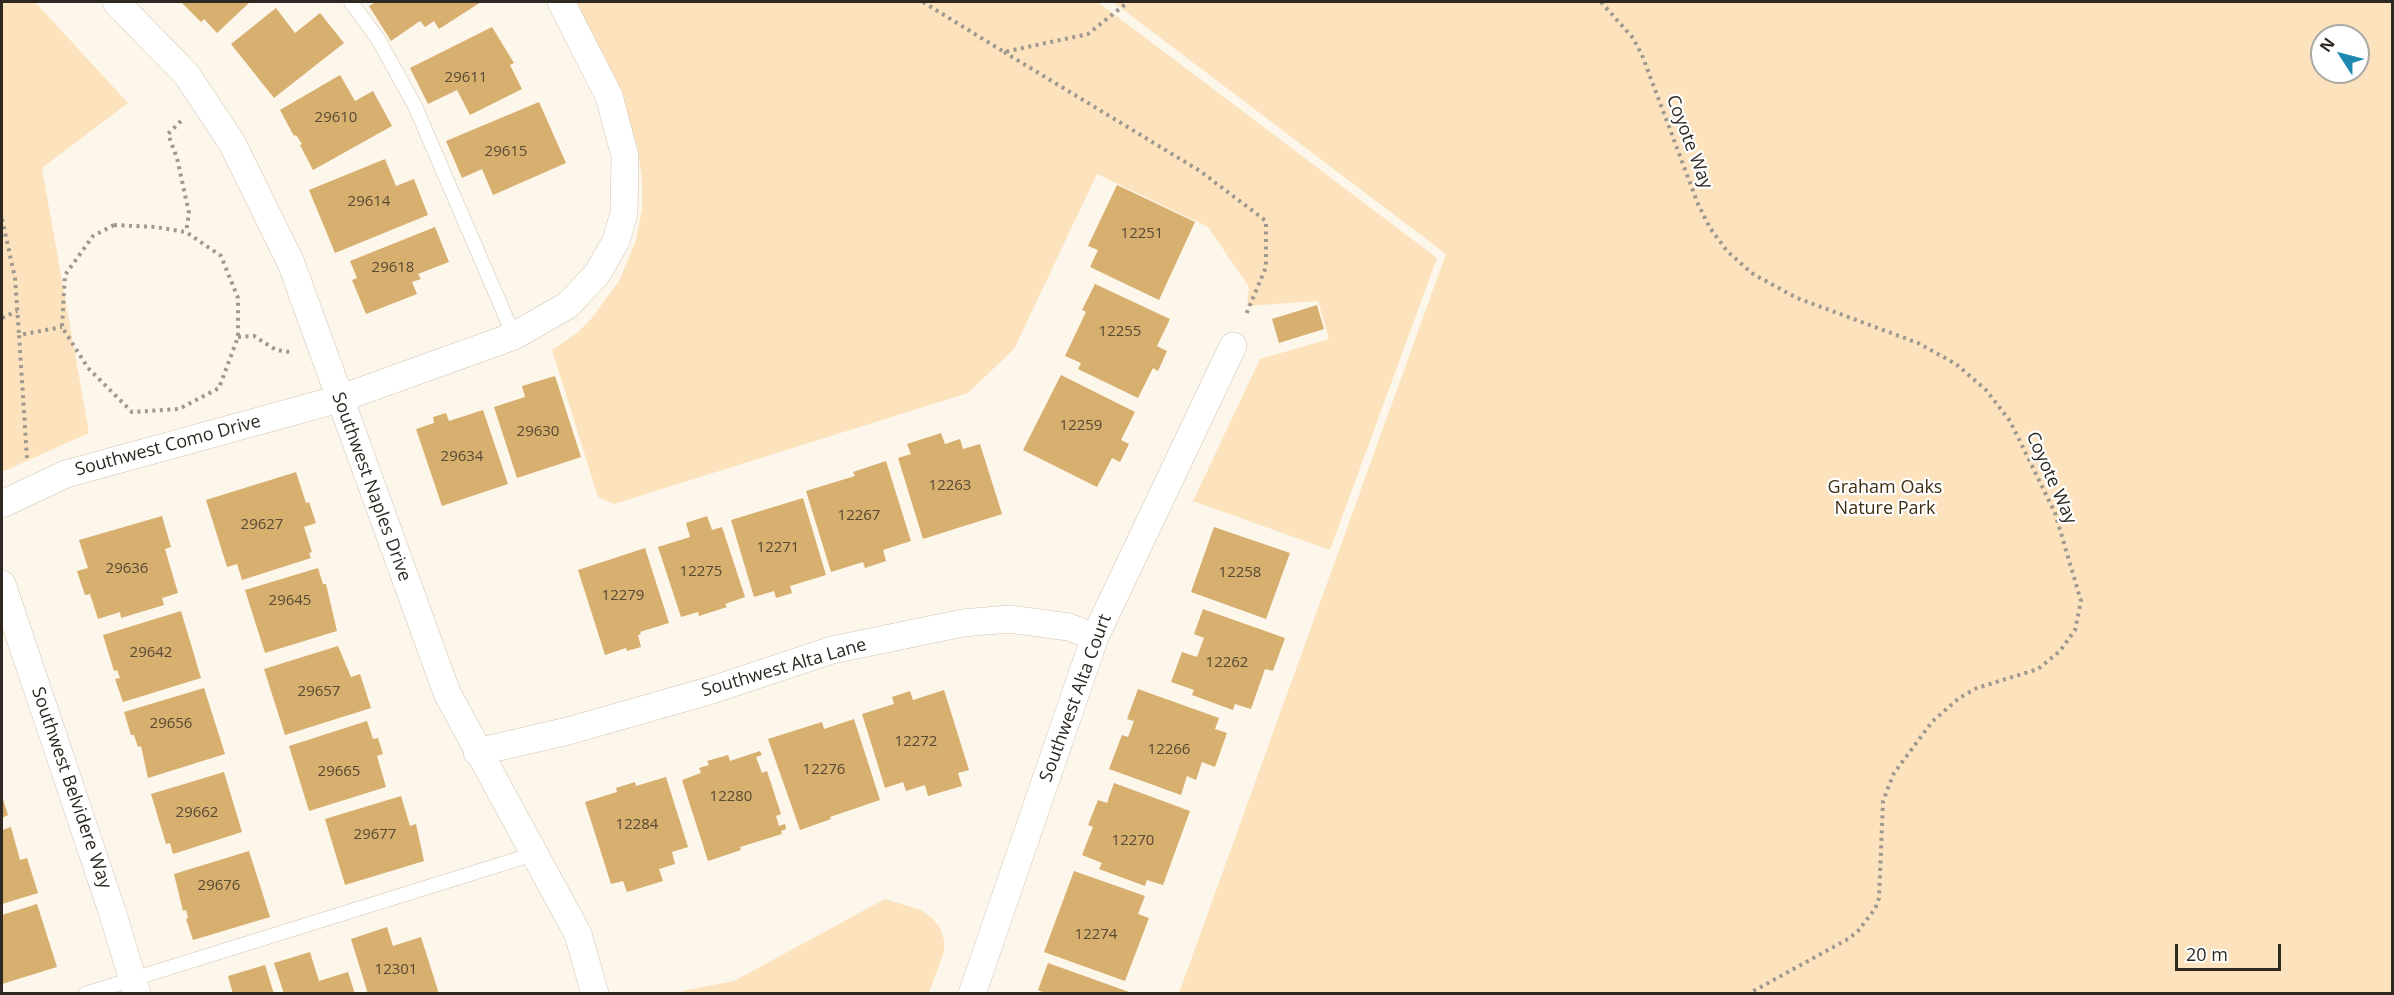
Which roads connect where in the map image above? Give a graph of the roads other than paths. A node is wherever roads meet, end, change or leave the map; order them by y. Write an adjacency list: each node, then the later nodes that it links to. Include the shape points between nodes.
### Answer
1 (116, 2): 6 (street, Southwest Naples Drive, via 187,75 232,143 291,263)
2 (351, 2): 4 (lane, via 383,48 415,106)
3 (561, 2): 4 (street, Southwest Como Drive, via 609,96 625,156 624,213 616,241 597,274 568,305)
4 (514, 336): 6 (street, Southwest Como Drive)
5 (1233, 346): 9 (street, Southwest Alta Court)
6 (339, 399): 7 (street, Southwest Como Drive, via 66,474); 10 (street, Southwest Naples Drive, via 447,693)
7 (2, 504)
8 (2, 584): 12 (street, Southwest Belvidere Way)
9 (1095, 637): 10 (street, Southwest Alta Lane, via 1069,627 1009,619 963,623 832,650 712,690); 15 (street, Southwest Alta Court)
10 (477, 752): 11 (street, Southwest Naples Drive)
11 (534, 854): 12 (lane); 14 (street, Southwest Naples Drive, via 578,933)
12 (135, 986): 13 (lane)
13 (85, 993)
14 (595, 993)
15 (972, 993)

